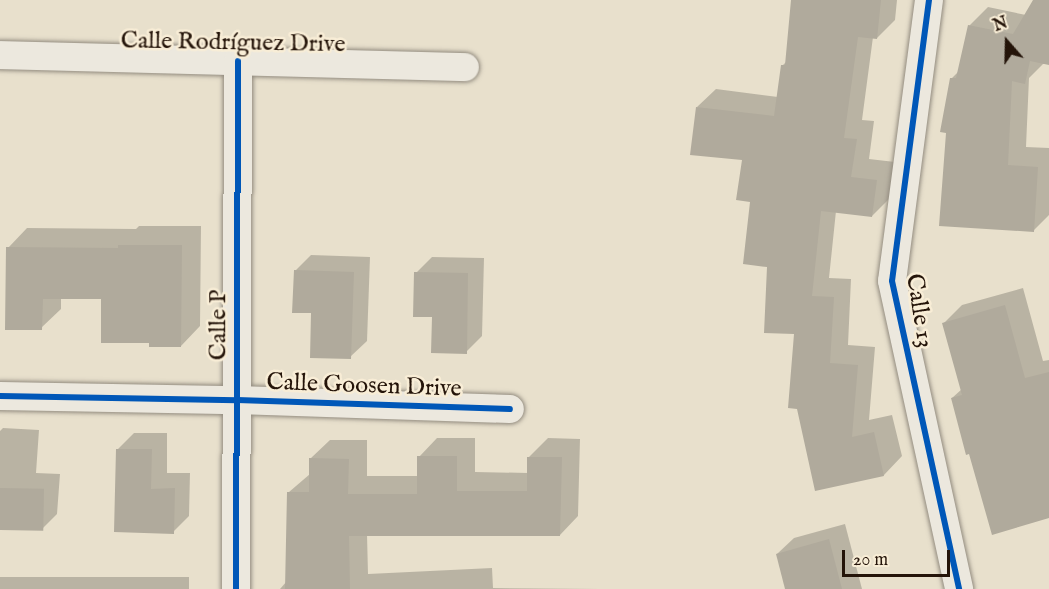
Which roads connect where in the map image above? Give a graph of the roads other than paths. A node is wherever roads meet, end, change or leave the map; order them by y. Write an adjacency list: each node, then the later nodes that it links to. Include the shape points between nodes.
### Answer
1 (929, 0): 9 (street, Calle 13, via 892,281)
2 (0, 56): 3 (street, Calle Rodríguez Drive)
3 (238, 61): 4 (street, Calle Rodríguez Drive); 6 (street, Calle P)
4 (465, 67)
5 (0, 396): 6 (street, Calle Goosen Drive)
6 (237, 400): 7 (street, Calle Goosen Drive); 8 (street, Calle P)
7 (510, 409)
8 (236, 589)
9 (959, 589)

